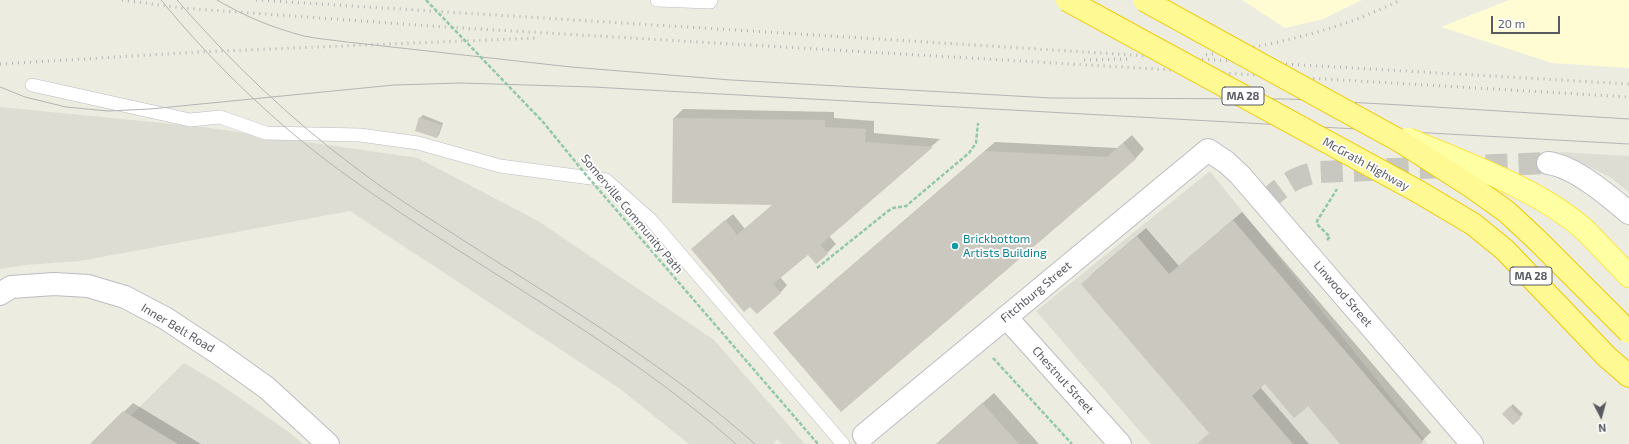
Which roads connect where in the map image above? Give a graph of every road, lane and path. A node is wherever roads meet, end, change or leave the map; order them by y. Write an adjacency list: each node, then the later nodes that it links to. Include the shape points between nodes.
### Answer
1 (426, 0): 23 (path, Somerville Community Path, bridge, via 543,122)
2 (657, 0): 3 (lane)
3 (711, 0)
4 (1067, 0): 20 (highway, McGrath Highway / MA 28, bridge, via 1473,224 1506,250)
5 (1144, 0): 7 (highway, MA 28, bridge)
6 (32, 85): 24 (lane, via 190,120 220,117 266,133 360,135 418,143 500,166 606,180 650,220)
7 (1351, 114): 15 (main road, bridge, via 1527,192 1587,232); 18 (highway, MA 28, bridge, via 1436,162 1507,212 1562,263)
8 (978, 122): 14 (path, via 976,143 969,153 906,206 888,211)
9 (1208, 150): 17 (street, Fitchburg Street); 27 (street, Linwood Street, via 1240,175)
10 (1548, 163): 12 (street, via 1568,169)
11 (1337, 189): 13 (path, via 1317,221 1330,237)
12 (1629, 213)
13 (1326, 240)
14 (817, 268)
15 (1629, 276)
16 (0, 294): 22 (street, Inner Belt Road, via 12,287 54,284 88,286 125,297 165,318 261,383)
17 (1006, 317): 19 (street, Fitchburg Street); 26 (street, Chestnut Street)
18 (1629, 332)
19 (977, 341): 21 (street, Fitchburg Street); 25 (path)
20 (1629, 376)
21 (864, 435)
22 (328, 444)
23 (818, 444)
24 (843, 444)
25 (1072, 444)
26 (1120, 444)
27 (1472, 444)

